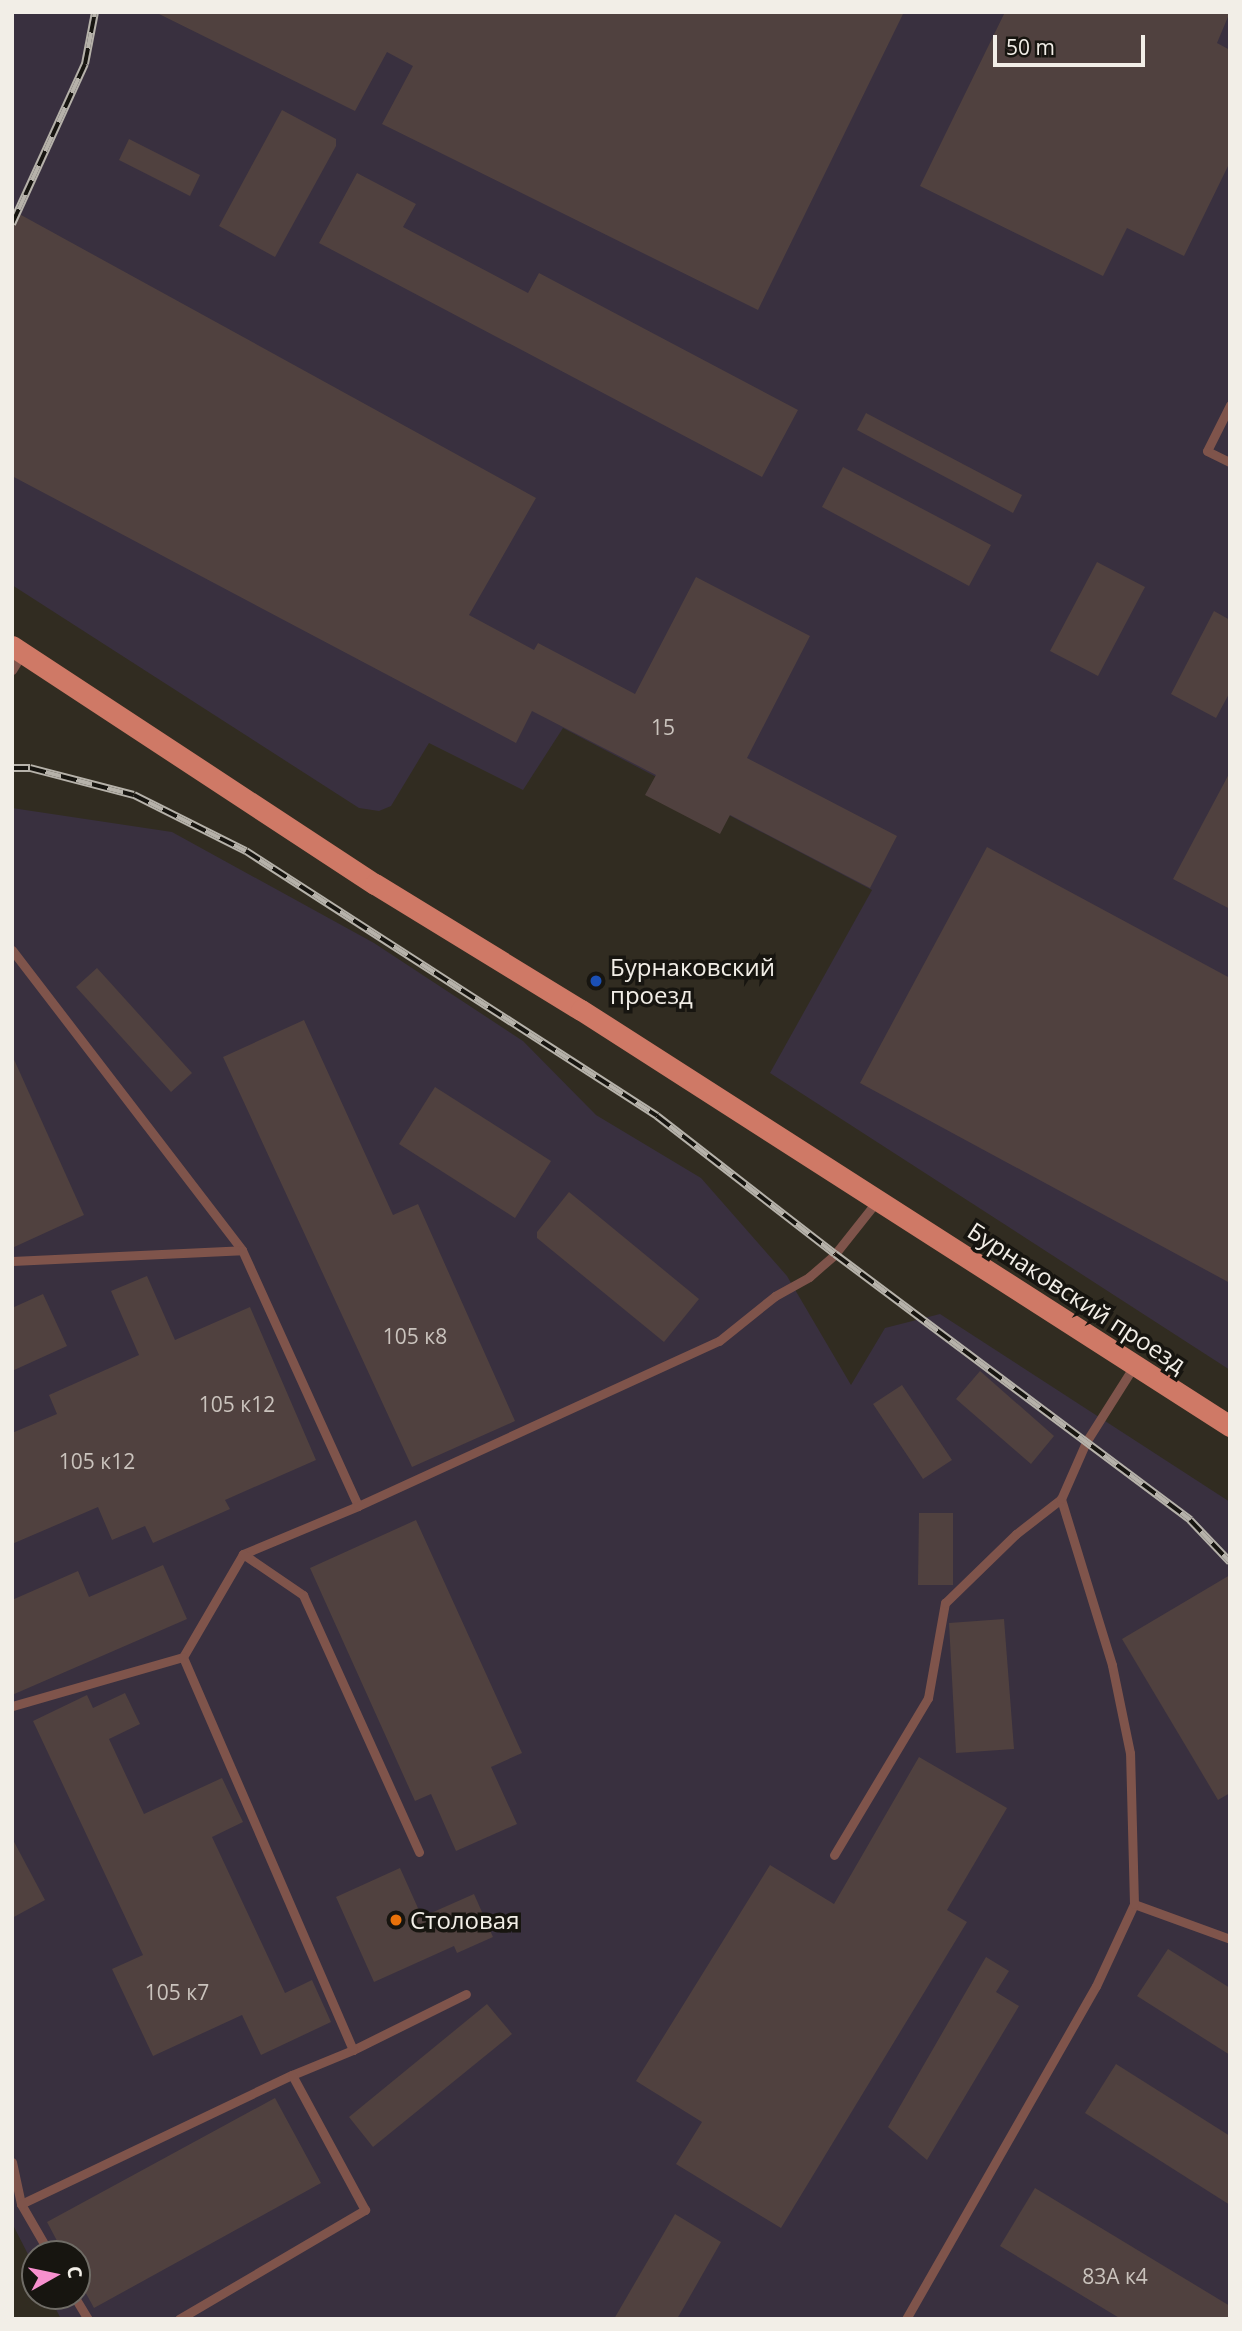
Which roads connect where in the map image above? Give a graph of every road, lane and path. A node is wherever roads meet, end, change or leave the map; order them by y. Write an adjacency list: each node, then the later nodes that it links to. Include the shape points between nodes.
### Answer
1 (1230, 405): 2 (lane, via 1207,451)
2 (1230, 462)
3 (16, 656): 5 (main road, Бурнаковский проезд)
4 (12, 950): 6 (lane)
5 (878, 1199): 8 (main road, Бурнаковский проезд); 11 (lane, via 835,1254 719,1341)
6 (242, 1250): 7 (lane); 11 (lane)
7 (12, 1261)
8 (1134, 1366): 9 (main road, Бурнаковский проезд); 10 (lane, via 1086,1442)
9 (1230, 1426)
10 (1061, 1499): 16 (lane, via 1016,1534 945,1603 928,1698); 17 (lane, via 1112,1665 1130,1753)
11 (358, 1506): 12 (lane)
12 (243, 1555): 13 (lane); 15 (lane, via 303,1595)
13 (183, 1657): 14 (lane); 20 (lane)
14 (12, 1706)
15 (419, 1852)
16 (834, 1855)
17 (1135, 1904): 18 (lane); 26 (lane, via 1096,1986)
18 (1230, 1939)
19 (466, 1994): 20 (lane)
20 (354, 2050): 21 (lane)
21 (292, 2075): 23 (lane); 25 (lane, via 365,2210)
22 (12, 2162): 23 (lane)
23 (20, 2204): 24 (lane)
24 (42, 2240)
25 (179, 2319)
26 (906, 2319)

